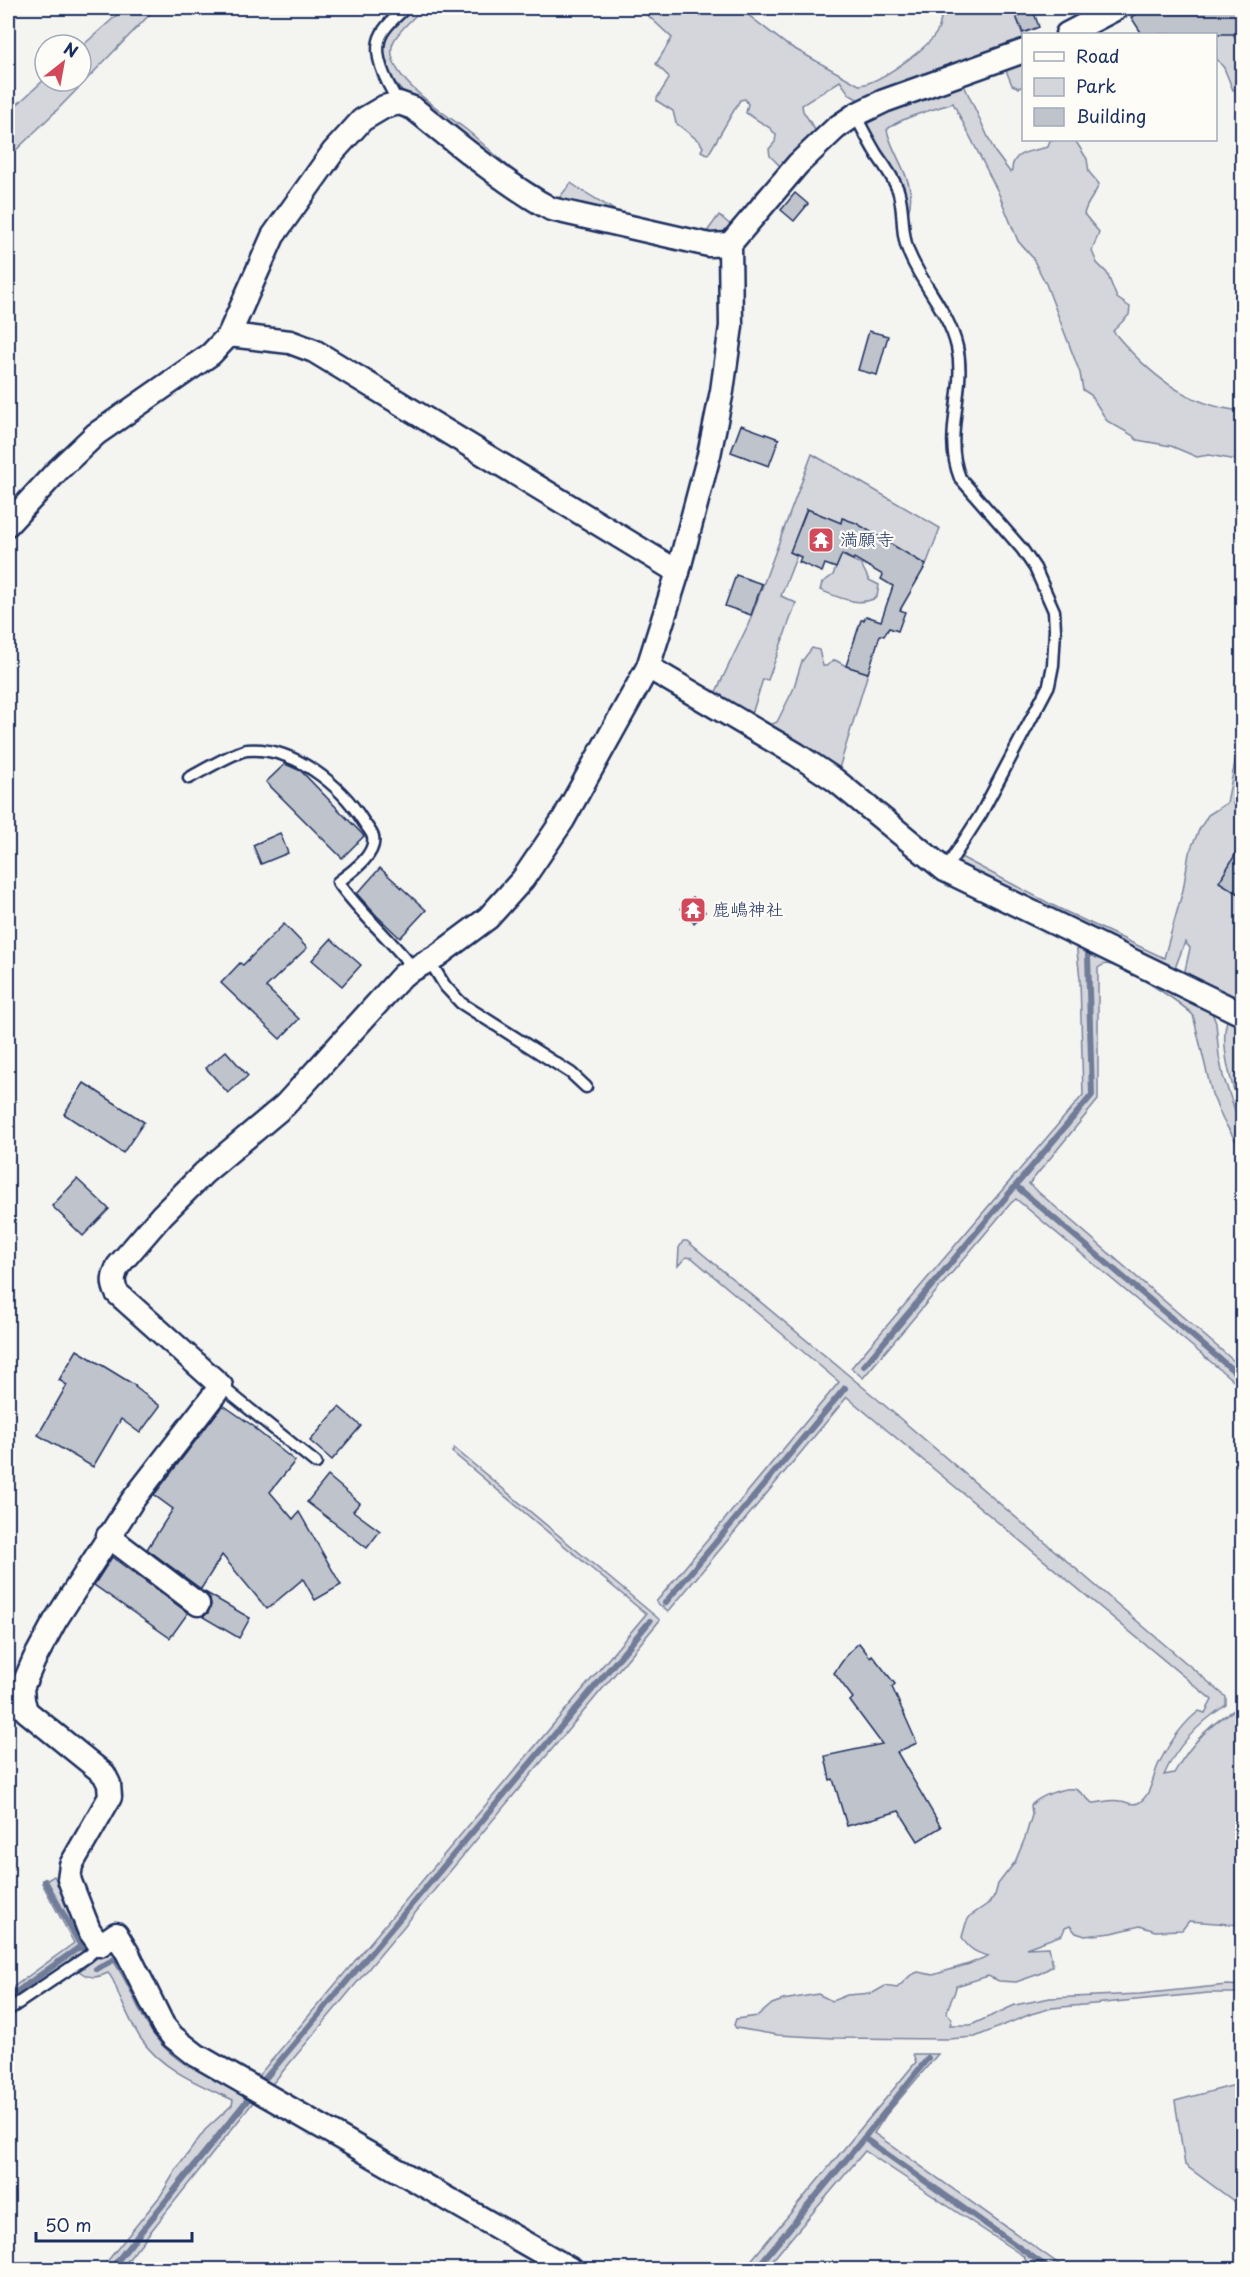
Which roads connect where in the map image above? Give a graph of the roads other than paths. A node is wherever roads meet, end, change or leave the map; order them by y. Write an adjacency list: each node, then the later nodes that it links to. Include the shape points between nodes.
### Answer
1 (405, 8): 5 (lane, via 386,28 378,49 381,66)
2 (1117, 8): 3 (street)
3 (1069, 33)
4 (1022, 51): 6 (street)
5 (399, 103): 7 (street, via 413,108 551,209 709,245); 8 (street, via 362,120 333,152 273,236)
6 (855, 115): 7 (street, via 798,164); 13 (lane, via 898,192 908,252 957,346 953,442 960,478 1022,549 1054,611 1049,685 981,814)
7 (730, 244): 10 (street, via 731,326 722,391)
8 (229, 335): 9 (street, via 211,354 96,434); 10 (street, via 290,342 314,351)
9 (8, 524)
10 (678, 572): 11 (street)
11 (648, 667): 13 (street, via 796,754); 14 (street, via 563,820 523,879 488,918)
12 (189, 778): 14 (lane, via 246,750 303,762 339,789 373,837 372,848 362,864 338,882 395,946)
13 (945, 870): 15 (street)
14 (422, 965): 16 (lane, via 461,1003 571,1073); 17 (street, via 403,975 285,1105 204,1173 118,1266 113,1284 117,1293)
15 (1242, 1014)
16 (586, 1087)
17 (221, 1386): 18 (lane); 19 (street)
18 (316, 1464)
19 (108, 1536): 20 (street); 21 (street, via 54,1621 22,1688 26,1711 105,1774 109,1785 110,1797 71,1865 69,1880 89,1930)
20 (198, 1604)
21 (100, 1945): 22 (lane); 23 (street, via 116,1934 163,2025 196,2055)
22 (8, 2010)
23 (572, 2270)

